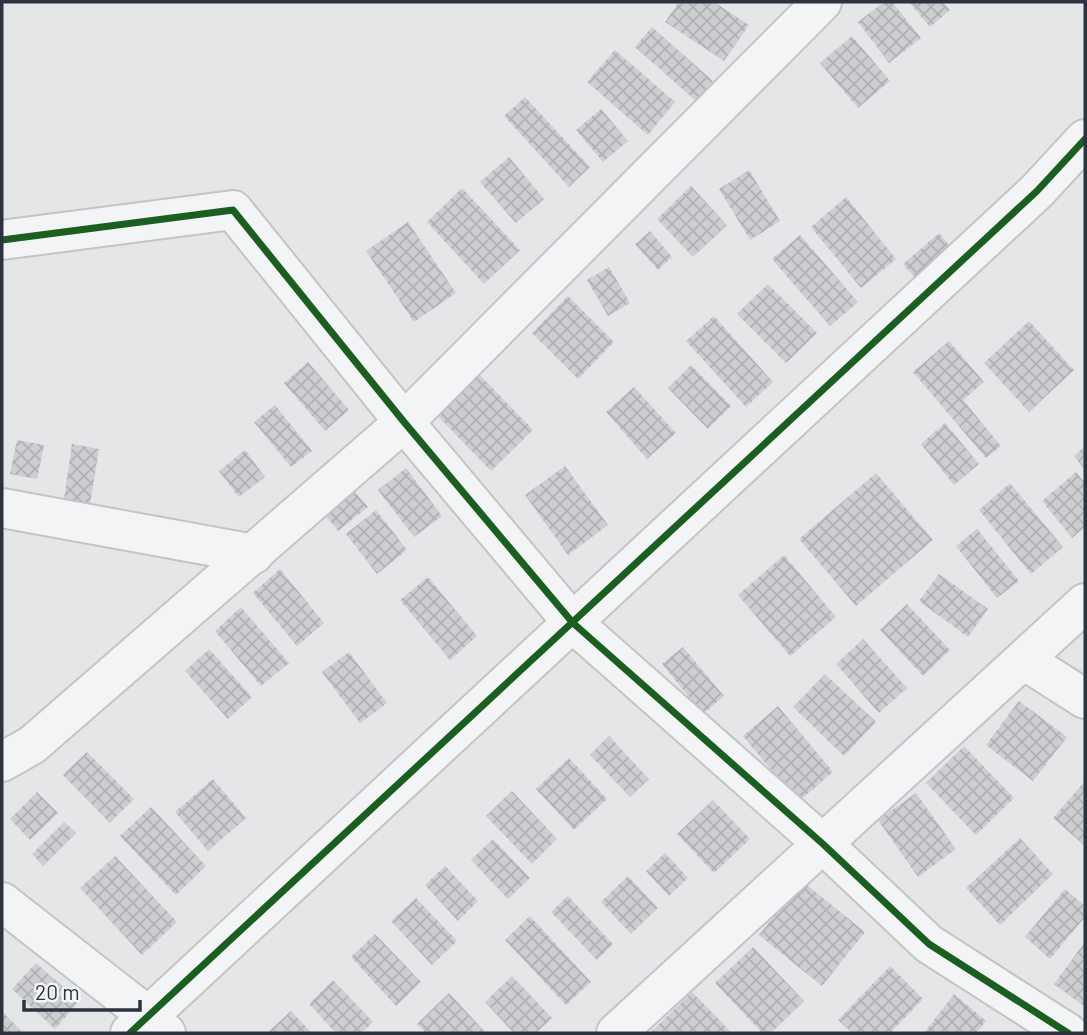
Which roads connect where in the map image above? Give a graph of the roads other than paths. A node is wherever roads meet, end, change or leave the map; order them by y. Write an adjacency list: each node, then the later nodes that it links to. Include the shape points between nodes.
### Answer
1 (822, 2): 4 (street)
2 (1085, 139): 8 (street, via 1037,191)
3 (2, 240): 4 (street, via 233,210)
4 (404, 422): 6 (street); 8 (street)
5 (2, 509): 6 (street)
6 (254, 554): 11 (street, via 32,745)
7 (1085, 603): 9 (street)
8 (573, 623): 12 (street); 14 (street)
9 (1024, 660): 10 (street); 12 (street)
10 (1085, 699)
11 (2, 762)
12 (823, 844): 15 (street); 16 (street, via 929,944)
13 (2, 902): 14 (street)
14 (148, 1028)
15 (616, 1033)
16 (1068, 1033)

